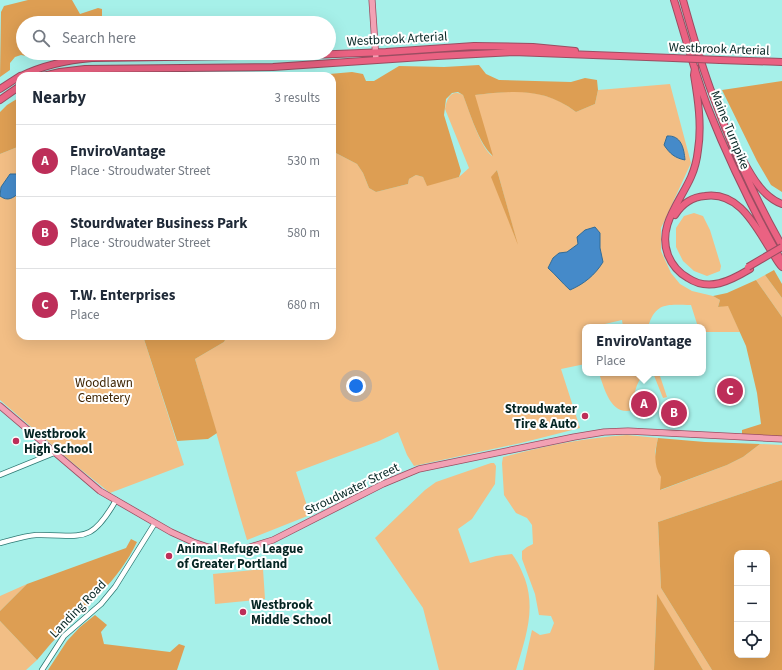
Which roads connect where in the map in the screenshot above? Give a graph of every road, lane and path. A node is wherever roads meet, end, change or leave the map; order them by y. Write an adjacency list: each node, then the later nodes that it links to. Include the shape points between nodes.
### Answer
1 (372, 0): 4 (main road)
2 (674, 0): 10 (highway, Maine Turnpike)
3 (682, 0): 17 (highway, Maine Turnpike)
4 (376, 52): 5 (highway, Westbrook Arterial); 6 (highway, Westbrook Arterial, via 499,45 574,51); 8 (main road)
5 (336, 54)
6 (584, 55): 8 (highway, Westbrook Arterial, via 513,52); 9 (highway, Westbrook Arterial, bridge)
7 (76, 60): 11 (highway, Westbrook Arterial)
8 (376, 60): 12 (highway, Westbrook Arterial, via 273,67 85,69)
9 (782, 62)
10 (695, 68): 21 (highway, Maine Turnpike, via 741,186); 23 (highway, via 700,124 698,151 691,176 667,223 666,249 671,262 680,272 699,283 725,282)
11 (30, 72)
12 (60, 72)
13 (16, 79): 14 (highway, Westbrook Arterial)
14 (0, 89)
15 (16, 89): 16 (highway)
16 (0, 100)
17 (718, 110): 18 (highway, via 756,182 768,196); 19 (highway, Maine Turnpike, via 746,178)
18 (782, 204)
19 (782, 246): 23 (highway, bridge)
20 (782, 251): 23 (highway, bridge)
21 (782, 262)
22 (782, 267): 23 (highway, via 744,210 730,199 712,195 699,197 687,202 677,211 671,222 668,240 672,257 682,271 702,281 715,282)
23 (749, 268)
24 (0, 406): 26 (main road, Stroudwater Street)
25 (782, 439): 29 (main road, Stroudwater Street, via 614,431 574,436 419,469 273,540 247,548 208,547)
26 (54, 453): 27 (street); 28 (main road, Stroudwater Street, via 93,486)
27 (0, 476)
28 (116, 500): 29 (main road, Stroudwater Street); 30 (street, via 100,526 88,533 75,536 30,536)
29 (155, 523): 31 (street, Landing Road, via 115,587 101,604 64,636)
30 (0, 543)
31 (42, 670)

